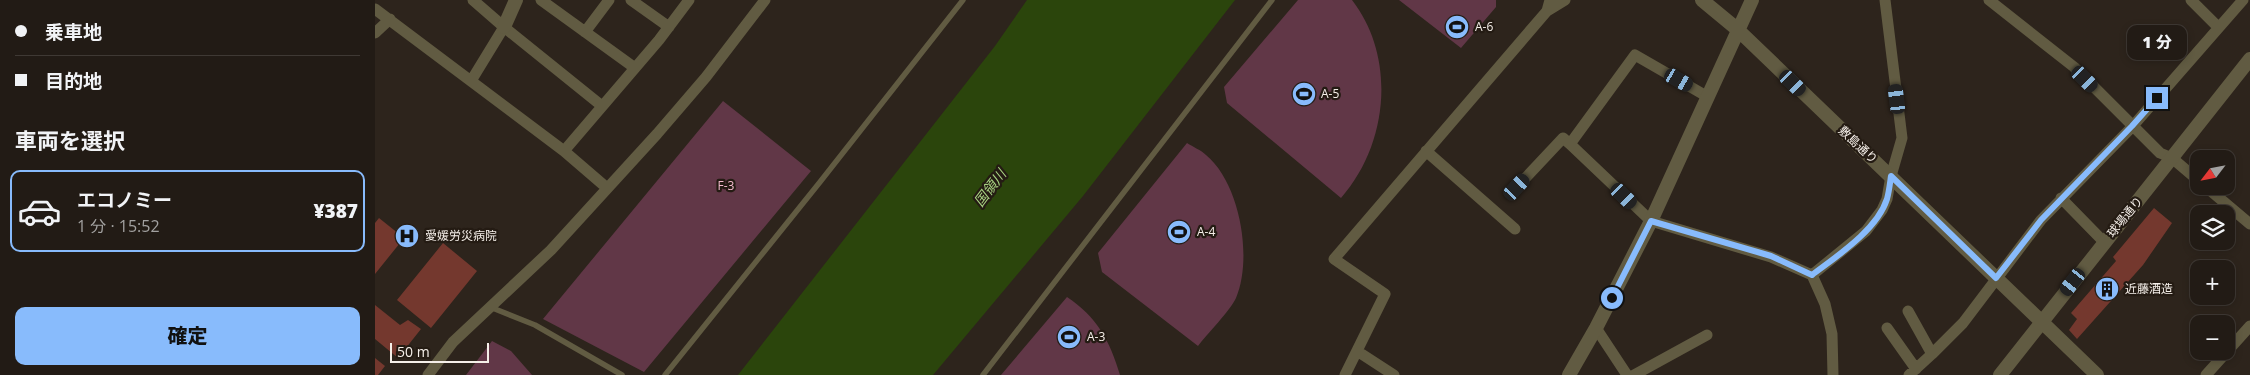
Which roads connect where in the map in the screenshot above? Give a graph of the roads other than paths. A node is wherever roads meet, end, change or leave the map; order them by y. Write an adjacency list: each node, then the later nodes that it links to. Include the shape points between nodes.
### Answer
1 (473, 0): 20 (street)
2 (516, 0): 20 (street)
3 (541, 0): 24 (street)
4 (609, 0): 24 (street)
5 (631, 0): 21 (street)
6 (689, 0): 21 (street)
7 (765, 0): 39 (street, via 657,134)
8 (963, 0): 60 (lane)
9 (1272, 0): 61 (lane)
10 (1565, 0): 17 (street)
11 (1702, 0): 23 (street, 敷島通り)
12 (1752, 0): 23 (street)
13 (1885, 0): 37 (street, via 1902,138)
14 (1989, 0): 31 (street, via 2074,67)
15 (2191, 0): 22 (street)
16 (2243, 0): 22 (street)
17 (1549, 6): 34 (street)
18 (375, 8): 19 (street)
19 (390, 19): 25 (street); 28 (street)
20 (504, 27): 28 (street); 30 (street)
21 (669, 27): 27 (street)
22 (2218, 27): 31 (street)
23 (1737, 29): 29 (street); 37 (street, 敷島通り)
24 (585, 32): 27 (street)
25 (375, 33)
26 (2250, 59): 35 (street, 球場通り)
27 (635, 68): 30 (street)
28 (471, 81): 33 (street)
29 (1708, 97): 32 (street, via 1635,55); 42 (street)
30 (602, 106): 33 (street)
31 (2132, 126): 35 (street, via 2160,152); 41 (street)
32 (1570, 144): 38 (street, via 1563,138); 42 (street)
33 (564, 151): 39 (street)
34 (1426, 151): 44 (street); 55 (street, via 1334,259 1385,294)
35 (2172, 158): 36 (street); 45 (street, 球場通り)
36 (2190, 173)
37 (1891, 176): 46 (street, via 1887,199 1866,231); 47 (street, 敷島通り)
38 (1517, 187)
39 (607, 188): 48 (street, via 551,250)
40 (2216, 195): 43 (street)
41 (2061, 198): 45 (street); 47 (street)
42 (1651, 221): 46 (street, via 1771,256); 52 (street)
43 (2250, 224)
44 (1515, 229)
45 (2104, 242): 50 (street, 球場通り)
46 (1812, 275): 67 (street, via 1825,304 1832,334)
47 (1996, 278): 50 (street, 敷島通り); 56 (street, via 1963,323)
48 (490, 307): 58 (street, via 453,342); 59 (lane, via 535,325)
49 (1908, 310): 56 (street)
50 (2042, 322): 68 (street, 球場通り); 69 (street, 敷島通り)
51 (2250, 326): 70 (street)
52 (1596, 328): 64 (street); 65 (street)
53 (1887, 328): 57 (street)
54 (1707, 335): 66 (street)
55 (1357, 351): 62 (street); 63 (street)
56 (1932, 354): 57 (street)
57 (1912, 372)
58 (428, 375)
59 (622, 375)
60 (665, 375)
61 (983, 375)
62 (1345, 375)
63 (1394, 375)
64 (1569, 375)
65 (1627, 375)
66 (1634, 375)
67 (1833, 375)
68 (2000, 375)
69 (2097, 375)
70 (2206, 375)

